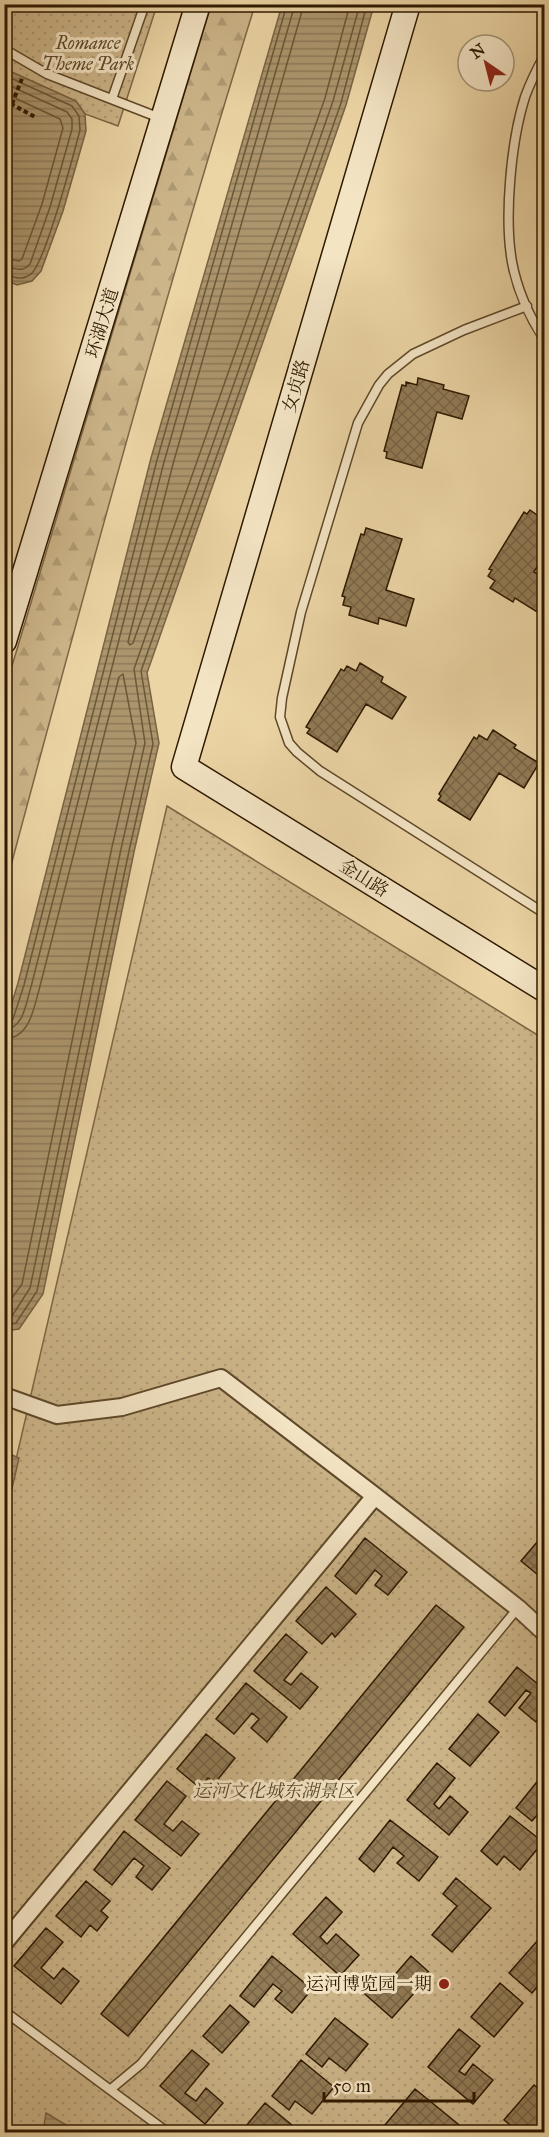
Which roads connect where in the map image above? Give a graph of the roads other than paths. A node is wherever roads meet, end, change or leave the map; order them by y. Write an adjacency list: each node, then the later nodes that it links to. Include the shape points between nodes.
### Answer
1 (145, 4): 6 (lane)
2 (198, 4): 7 (street, 环湖大道)
3 (408, 4): 11 (street, 女贞路)
4 (4, 49): 6 (lane, via 47,74)
5 (544, 56): 8 (lane, via 525,97 511,184 509,243)
6 (112, 99): 7 (lane)
7 (164, 119): 10 (street, 环湖大道)
8 (527, 306): 9 (lane); 12 (lane, via 431,344 400,363 379,385 358,423 301,612 280,717 289,743 320,771)
9 (544, 339)
10 (4, 641)
11 (184, 767): 13 (street, 金山路)
12 (544, 913)
13 (544, 989)
14 (4, 1396): 15 (street, via 57,1415 122,1407 221,1378)
15 (375, 1496): 16 (street); 18 (street)
16 (518, 1608): 17 (street); 20 (lane, via 141,2064)
17 (544, 1632)
18 (4, 1943)
19 (4, 2011): 20 (lane)
20 (111, 2089): 21 (lane)
21 (167, 2133)

